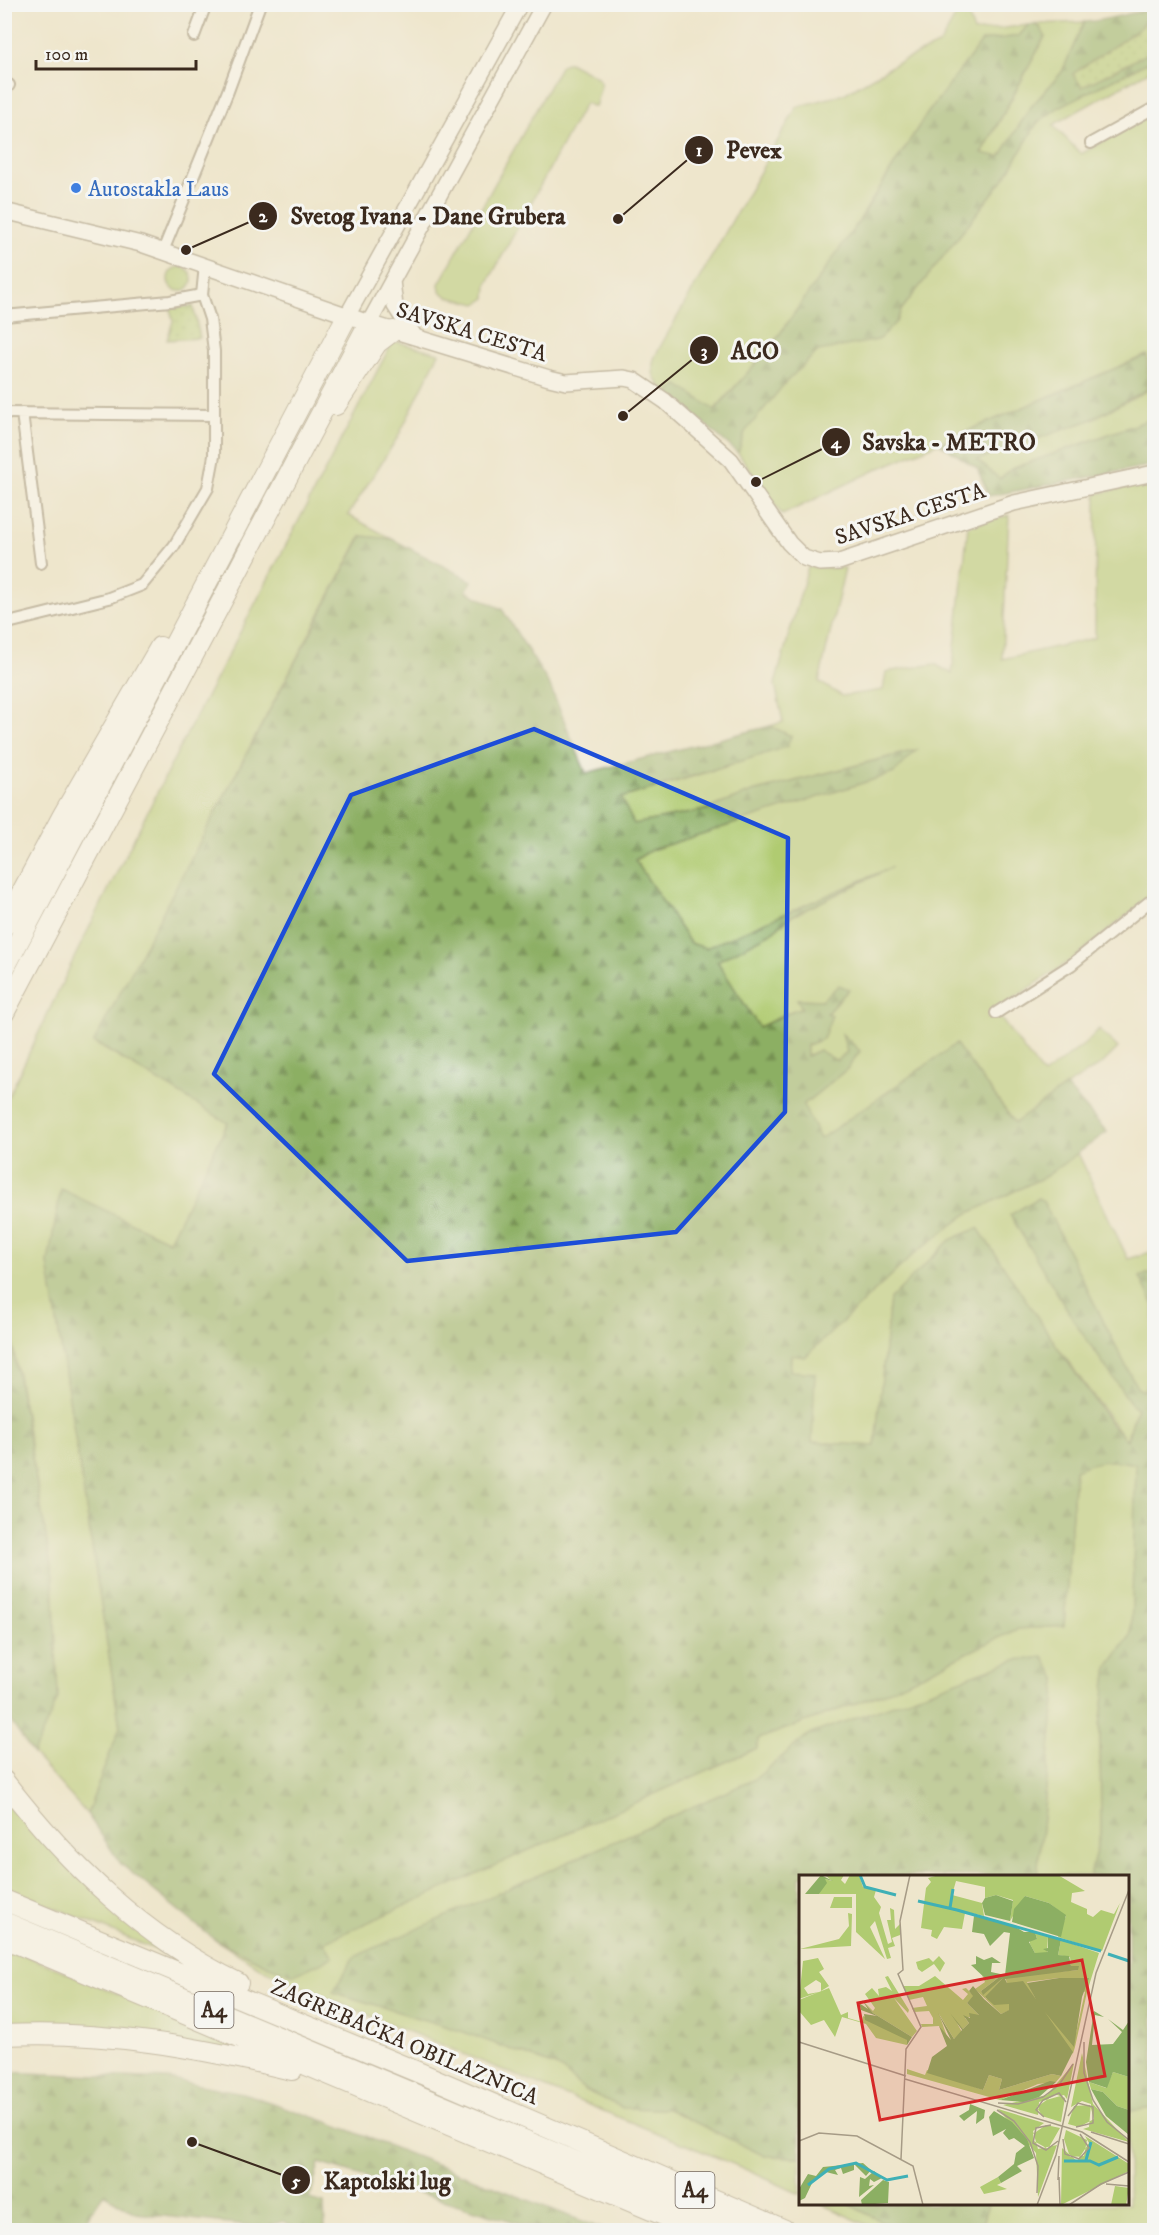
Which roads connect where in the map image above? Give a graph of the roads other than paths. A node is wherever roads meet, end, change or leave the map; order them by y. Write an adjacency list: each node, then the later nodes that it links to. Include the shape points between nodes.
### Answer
1 (206, 4): 5 (street)
2 (260, 4): 9 (street)
3 (520, 4): 14 (street)
4 (544, 4): 11 (street)
5 (194, 36)
6 (1155, 108): 7 (street)
7 (1091, 143)
8 (4, 211): 9 (street, SAVSKA CESTA)
9 (163, 251): 10 (street, SAVSKA CESTA)
10 (205, 265): 12 (street); 14 (street, SAVSKA CESTA)
11 (392, 281): 15 (street); 17 (street, via 395,306)
12 (202, 295): 13 (street); 20 (street, via 214,351)
13 (4, 316)
14 (347, 316): 15 (street, SAVSKA CESTA); 24 (highway)
15 (369, 323): 16 (street, SAVSKA CESTA); 21 (highway)
16 (393, 331): 17 (street, SAVSKA CESTA); 21 (highway, via 377,344 342,398)
17 (414, 337): 22 (street, SAVSKA CESTA, via 566,382 634,380 717,446 747,481 789,543 811,561 839,562 1014,503)
18 (4, 413): 19 (street)
19 (22, 413): 20 (street); 23 (street)
20 (214, 415): 25 (street, via 213,473 208,488 174,546 142,585 123,594)
21 (316, 422): 29 (highway)
22 (1155, 473)
23 (41, 563)
24 (200, 596): 27 (highway, via 181,612 120,713); 28 (highway)
25 (4, 624)
26 (1155, 898): 30 (street, via 1071,965)
27 (4, 926)
28 (4, 969)
29 (4, 1013)
30 (996, 1013)
31 (4, 1781): 36 (highway, via 61,1851 129,1914 213,1971 331,2026)
32 (4, 1900): 36 (highway, ZAGREBAČKA OBILAZNICA / A4)
33 (4, 1922): 39 (highway, ZAGREBAČKA OBILAZNICA / A4)
34 (4, 1938): 37 (highway)
35 (4, 2035): 37 (highway, via 127,2038 202,2049 308,2074 366,2099)
36 (347, 2043): 40 (highway, ZAGREBAČKA OBILAZNICA / A4)
37 (383, 2098): 38 (highway)
38 (699, 2230)
39 (739, 2230)
40 (785, 2230)

